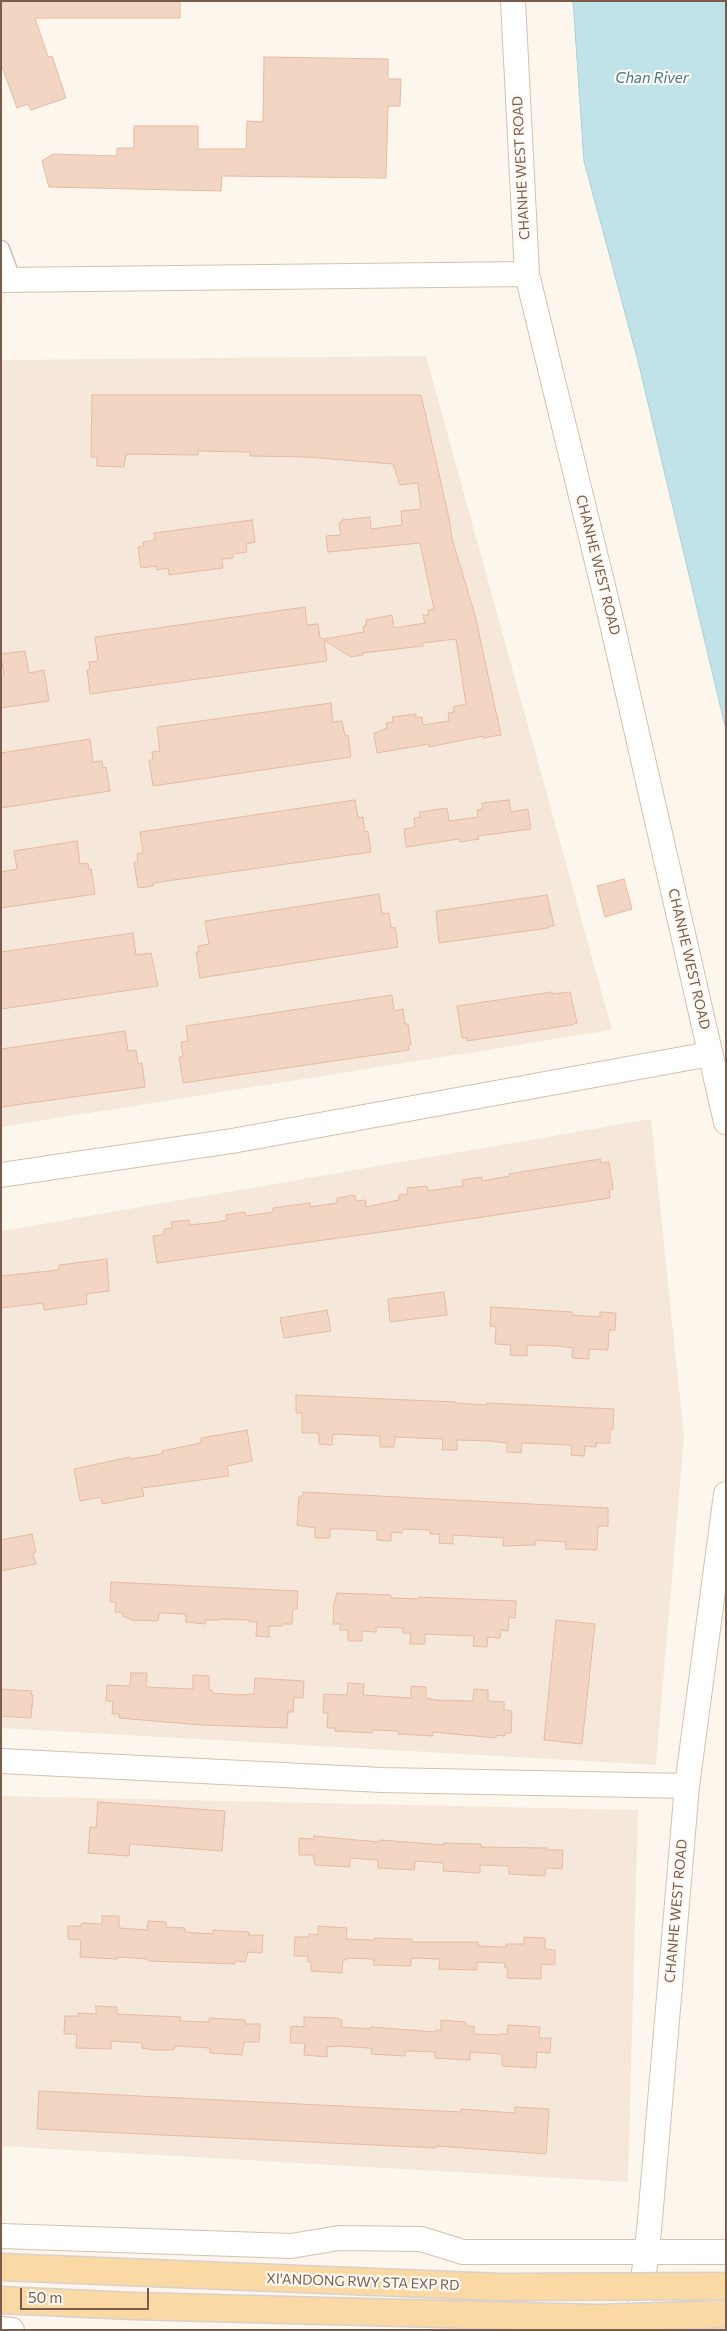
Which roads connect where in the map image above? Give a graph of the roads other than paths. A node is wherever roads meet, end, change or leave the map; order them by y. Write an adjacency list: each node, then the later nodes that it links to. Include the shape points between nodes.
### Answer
1 (512, 1): 3 (street, CHANHE WEST ROAD)
2 (1, 250): 4 (street)
3 (527, 274): 4 (street); 5 (street, CHANHE WEST ROAD, via 610,615)
4 (7, 279)
5 (710, 1054): 6 (street, CHANHE WEST ROAD); 7 (street, via 232,1140)
6 (726, 1122)
7 (1, 1175)
8 (726, 1494): 10 (street, CHANHE WEST ROAD)
9 (1, 1761): 10 (street, via 382,1780)
10 (686, 1786): 12 (street, CHANHE WEST ROAD)
11 (1, 2236): 12 (street, via 291,2246 339,2238 421,2239 463,2252)
12 (653, 2252): 13 (street); 20 (street, CHANHE WEST ROAD)
13 (726, 2252)
14 (1, 2267): 15 (main road, XI'ANDONG RWY STA EXP RD, bridge, via 501,2287)
15 (726, 2286)
16 (1, 2300): 17 (main road, XI'ANDONG RWY STA EXP RD, bridge, via 597,2318)
17 (726, 2314)
18 (1, 2329): 19 (street)
19 (12, 2330)
20 (637, 2330)

